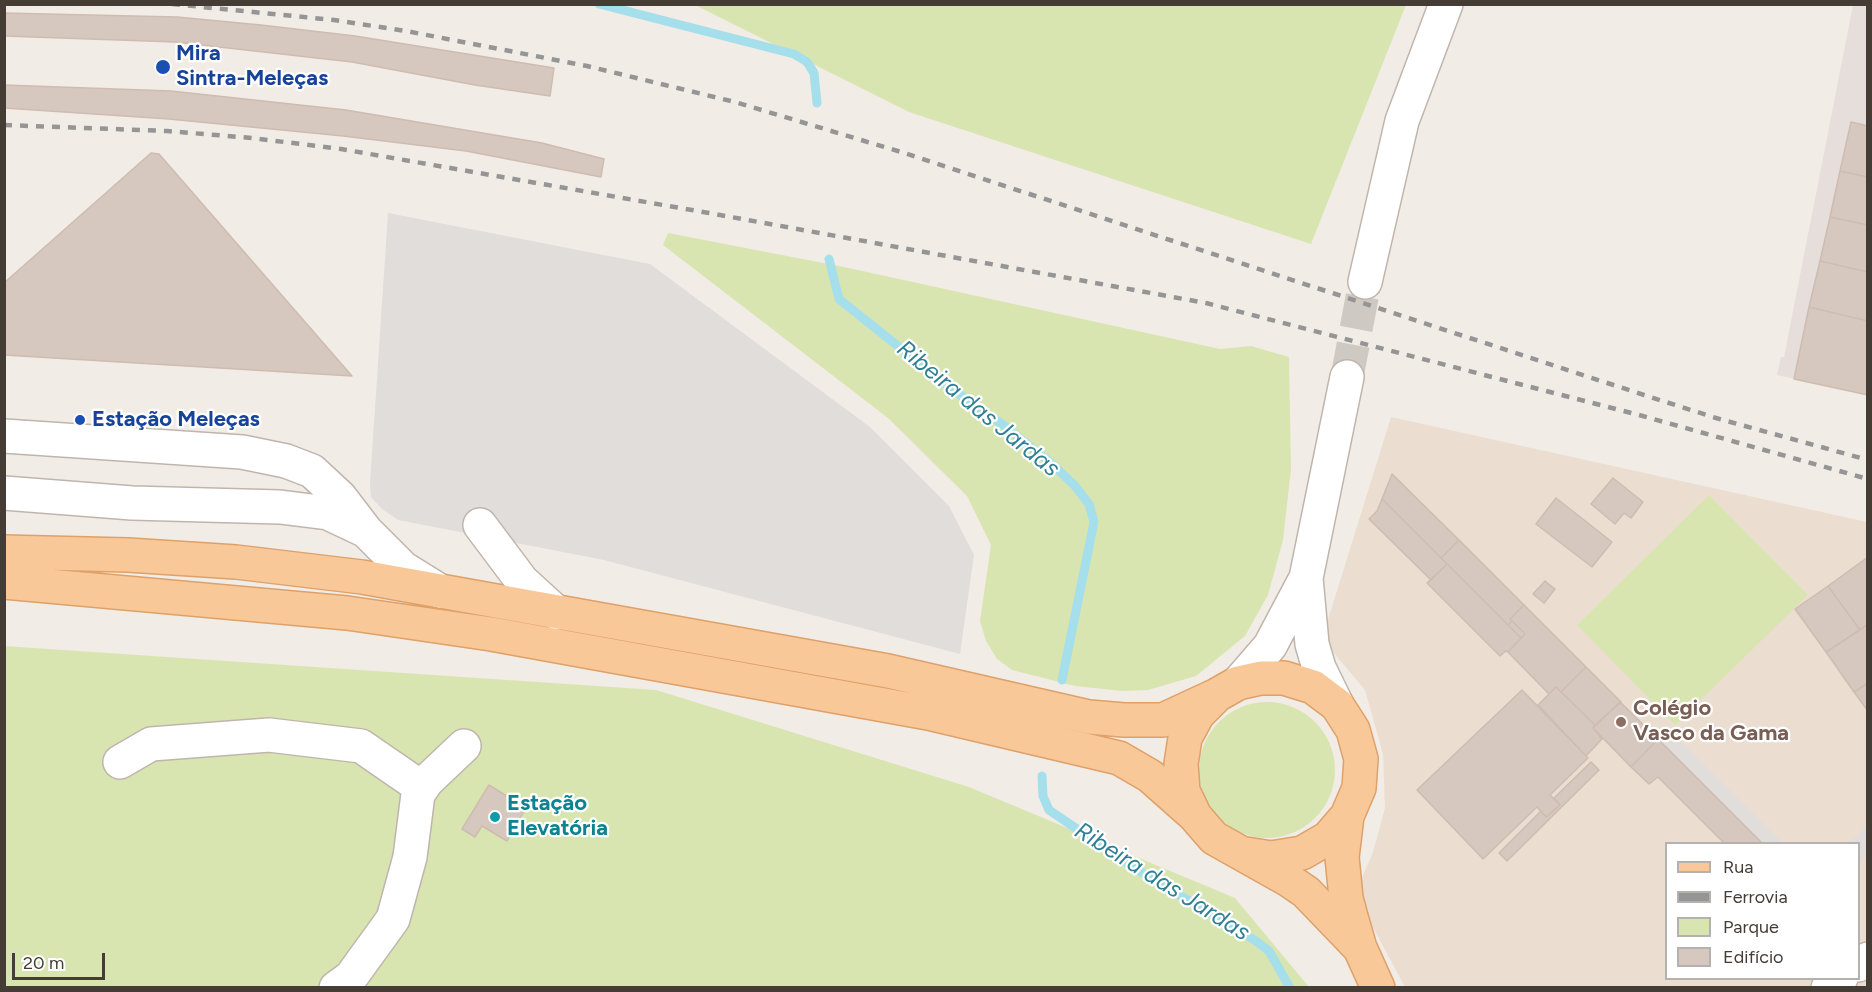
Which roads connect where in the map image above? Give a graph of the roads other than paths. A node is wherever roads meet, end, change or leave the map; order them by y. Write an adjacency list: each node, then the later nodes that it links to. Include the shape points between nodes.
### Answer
1 (1446, 4): 2 (street, via 1402,121)
2 (1365, 282)
3 (1347, 377): 9 (street)
4 (4, 436): 7 (street, via 242,452 286,461 312,471 340,497)
5 (4, 493): 7 (street, via 280,507 328,513)
6 (480, 525): 12 (street, via 522,581)
7 (366, 531): 11 (street, via 403,568)
8 (4, 552): 11 (main road, via 236,562 362,577)
9 (1306, 578): 13 (street, via 1270,646); 14 (street, via 1312,644 1318,668)
10 (4, 582): 18 (main road, via 347,613 491,634 928,713 1119,758 1150,776)
11 (442, 592): 12 (main road)
12 (557, 613): 13 (main road, via 888,671 1089,717 1163,720)
13 (1227, 689): 14 (main road, via 1261,678 1284,678 1313,687); 18 (main road, via 1198,714 1185,738 1180,764 1183,790)
14 (1337, 705): 19 (main road, via 1353,730 1361,759 1359,788)
15 (464, 746): 17 (street)
16 (120, 762): 17 (street, via 151,744 269,735 361,746)
17 (422, 788): 22 (street, via 410,857 393,919 351,977)
18 (1194, 815): 20 (main road, via 1214,838)
19 (1347, 816): 20 (main road, via 1328,838 1302,853 1271,858); 21 (main road, via 1342,857 1346,897)
20 (1241, 853): 21 (main road, via 1306,892)
21 (1360, 948): 23 (main road)
22 (336, 987)
23 (1378, 987)

